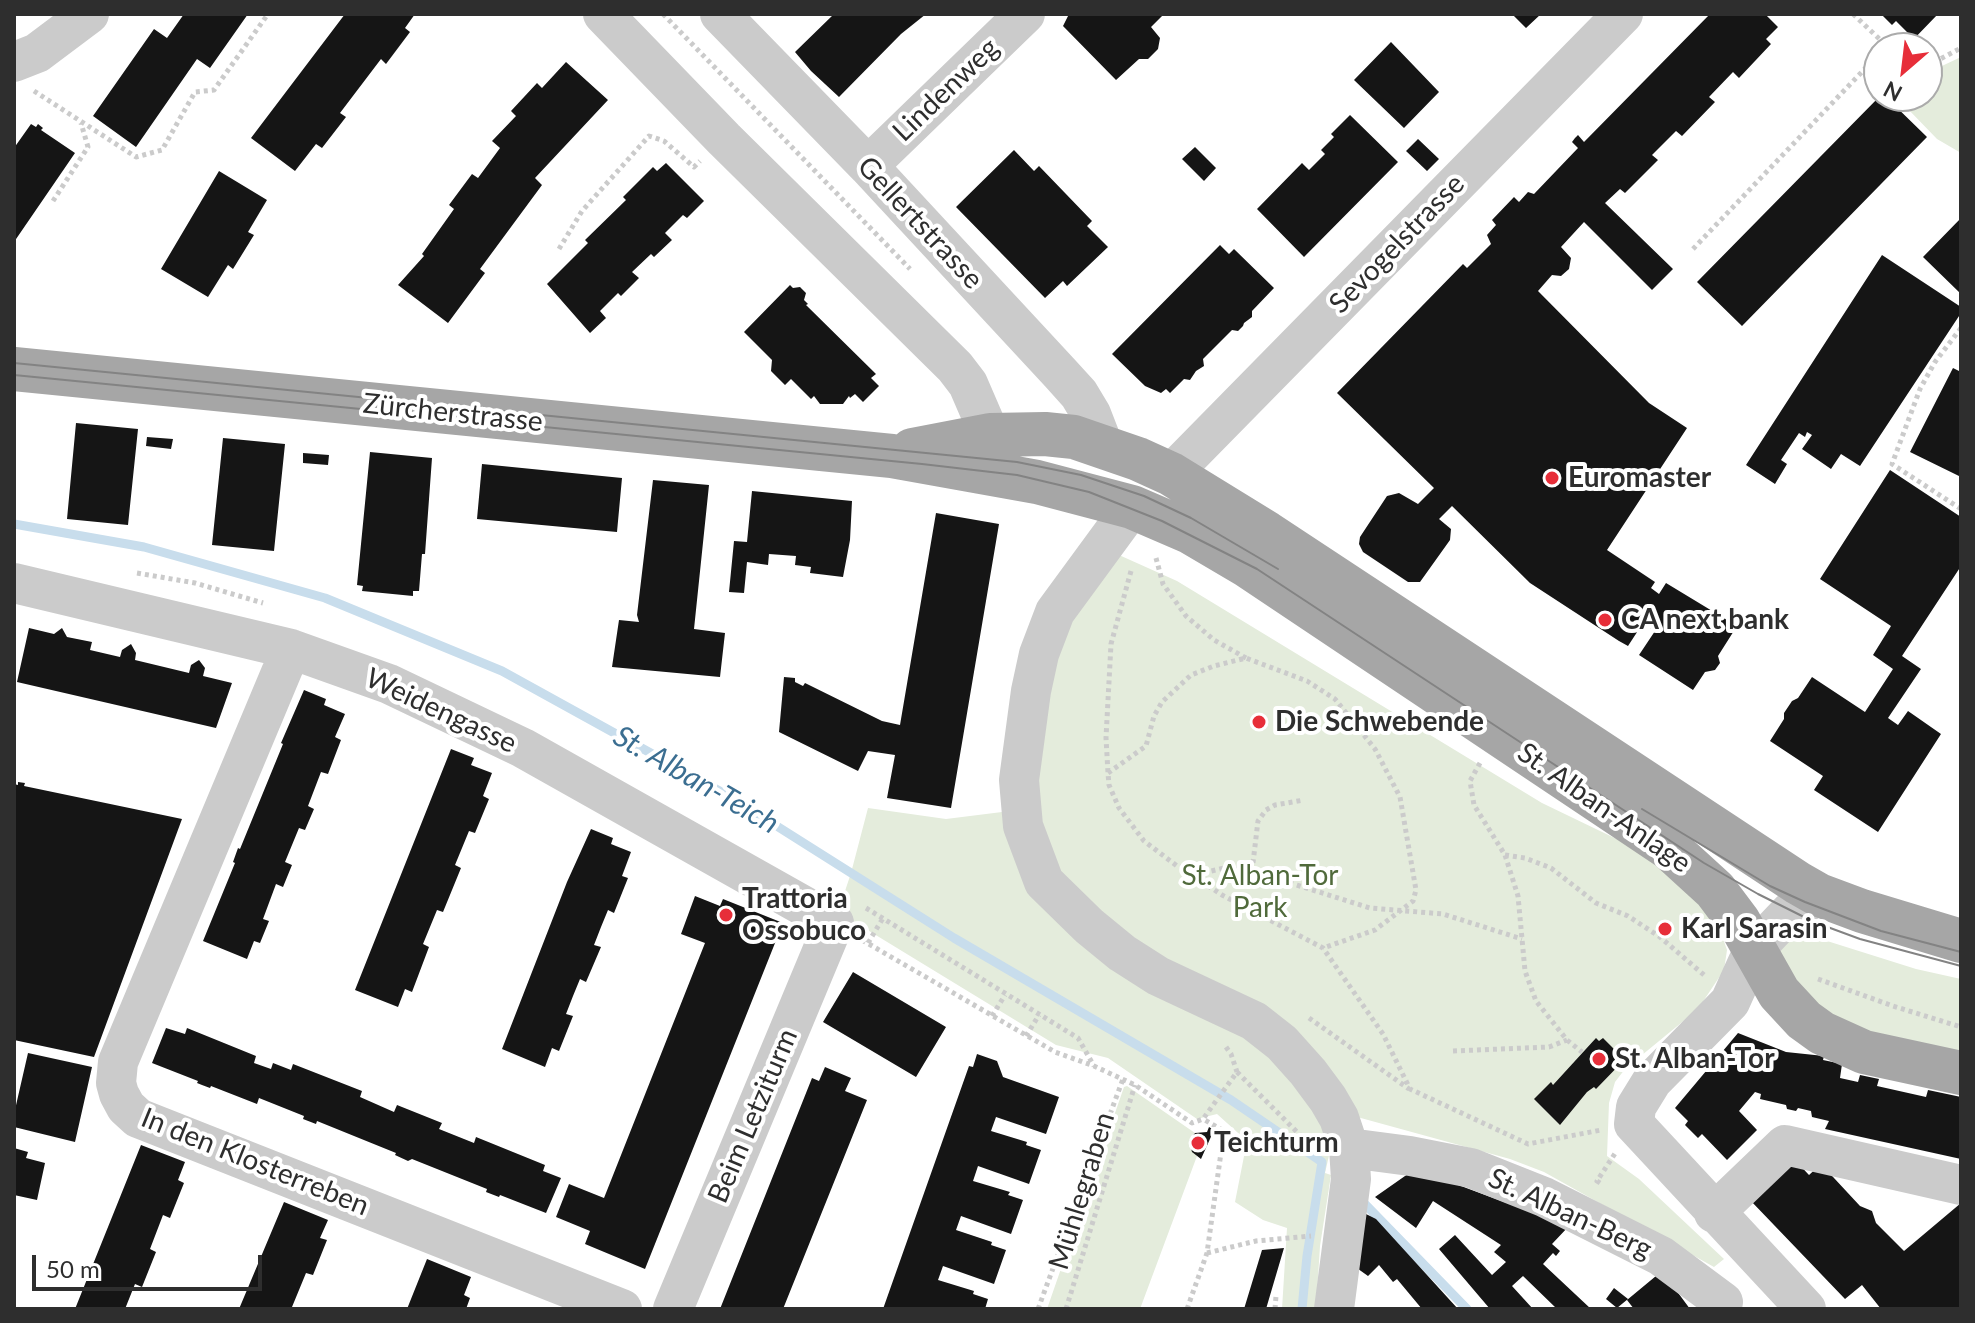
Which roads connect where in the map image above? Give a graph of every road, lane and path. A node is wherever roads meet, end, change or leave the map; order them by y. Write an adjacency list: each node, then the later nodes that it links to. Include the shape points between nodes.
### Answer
1 (89, 14): 13 (street, via 37,53)
2 (268, 14): 14 (path, via 214,90 195,92 162,150 136,157)
3 (603, 14): 15 (street)
4 (663, 14): 20 (path)
5 (720, 14): 16 (street, Gellertstrasse)
6 (1025, 14): 16 (street, Lindenweg)
7 (1623, 14): 26 (street, Sevogelstrasse)
8 (1853, 14): 9 (path)
9 (1871, 32)
10 (1961, 48): 11 (path)
11 (1943, 58)
12 (1863, 71): 19 (path)
13 (21, 74): 14 (path)
14 (81, 122): 17 (path, via 88,147)
15 (724, 139): 18 (path, via 694,167 664,141 649,136 582,211); 23 (street, via 955,367)
16 (868, 166): 24 (street, Gellertstrasse, via 1079,394)
17 (53, 201)
18 (559, 249)
19 (1693, 249)
20 (912, 271)
21 (1961, 328): 30 (path, via 1920,389 1892,464)
22 (14, 369): 25 (main road, Zürcherstrasse)
23 (990, 435): 24 (main road, Zürcherstrasse, via 1045,434); 25 (main road, Zürcherstrasse); 27 (main road, via 1003,461)
24 (1103, 445): 26 (main road, Zürcherstrasse); 28 (main road); 29 (main road)
25 (892, 456): 27 (main road, Zürcherstrasse)
26 (1171, 474): 29 (main road); 42 (main road, St. Alban-Anlage)
27 (1022, 479): 28 (main road, Zürcherstrasse)
28 (1064, 489): 29 (main road, Zürcherstrasse)
29 (1132, 507): 50 (main road, St. Alban-Anlage, via 1190,532 1246,565 1669,848 1715,890); 66 (street, via 1055,612 1039,654 1019,780 1023,826 1044,882 1089,926 1158,976 1254,1021 1308,1072 1339,1118)
30 (1961, 509)
31 (1155, 556): 35 (path, via 1163,584 1186,616)
32 (1133, 563): 37 (path, via 1111,644)
33 (14, 583): 34 (street, Weidengasse)
34 (291, 649): 45 (street, Weidengasse, via 389,684 523,748); 73 (street, In den Klosterreben, via 118,1062 119,1094 138,1118)
35 (1246, 658): 37 (path, via 1191,675 1162,702 1146,746); 43 (path, via 1307,681 1335,699 1375,749 1400,797 1411,851 1416,890)
36 (1482, 760): 39 (path, via 1470,781 1474,805)
37 (1108, 773): 40 (path, via 1119,808 1144,841)
38 (1304, 800): 41 (path, via 1266,810 1258,821)
39 (1505, 855): 46 (path, via 1518,896); 52 (path, via 1551,868 1596,903 1660,937 1695,966)
40 (1177, 866): 41 (path); 49 (path)
41 (1252, 871): 43 (path, via 1370,908)
42 (1819, 895): 47 (main road, St. Alban-Anlage); 50 (street, via 1791,911)
43 (1401, 912): 46 (path, via 1443,914); 49 (path, via 1375,930)
44 (883, 918): 48 (path)
45 (834, 923): 48 (path); 74 (street, Beim Letziturm)
46 (1522, 939): 57 (path, via 1525,971 1536,1001)
47 (1961, 941)
48 (868, 943): 54 (path)
49 (1323, 948): 64 (path, via 1383,1034 1410,1089 1528,1144)
50 (1780, 971): 52 (street); 55 (path); 60 (main road, St. Alban-Anlage, via 1804,1020 1842,1043)
51 (1005, 995): 54 (path)
52 (1720, 1013): 64 (street, via 1652,1081 1636,1107)
53 (1039, 1015): 56 (path)
54 (992, 1016): 56 (path)
55 (1961, 1027)
56 (1026, 1036): 61 (path)
57 (1567, 1040): 58 (path, via 1549,1047); 59 (path)
58 (1453, 1051)
59 (1582, 1052)
60 (1961, 1073)
61 (1123, 1079): 62 (path); 75 (path)
62 (1135, 1085): 63 (path, via 1192,1123); 76 (path, Mühlegraben)
63 (1203, 1119): 66 (path, via 1237,1072 1301,1136 1324,1144); 69 (path, via 1224,1131)
64 (1634, 1124): 67 (street); 68 (path, via 1597,1181 1624,1195)
65 (1961, 1185): 67 (street, via 1785,1145)
66 (1342, 1193): 68 (street, St. Alban-Berg, via 1410,1156 1471,1168); 69 (path, via 1289,1238); 79 (street)
67 (1714, 1213): 70 (street)
68 (1607, 1227): 72 (street, St. Alban-Berg, via 1661,1256)
69 (1207, 1253): 77 (path)
70 (1763, 1264): 72 (street, St. Alban-Berg); 80 (street)
71 (1276, 1296): 78 (path)
72 (1724, 1306)
73 (622, 1309)
74 (673, 1309)
75 (1038, 1309)
76 (1066, 1309)
77 (1187, 1309)
78 (1275, 1309)
79 (1334, 1309)
80 (1806, 1309)

